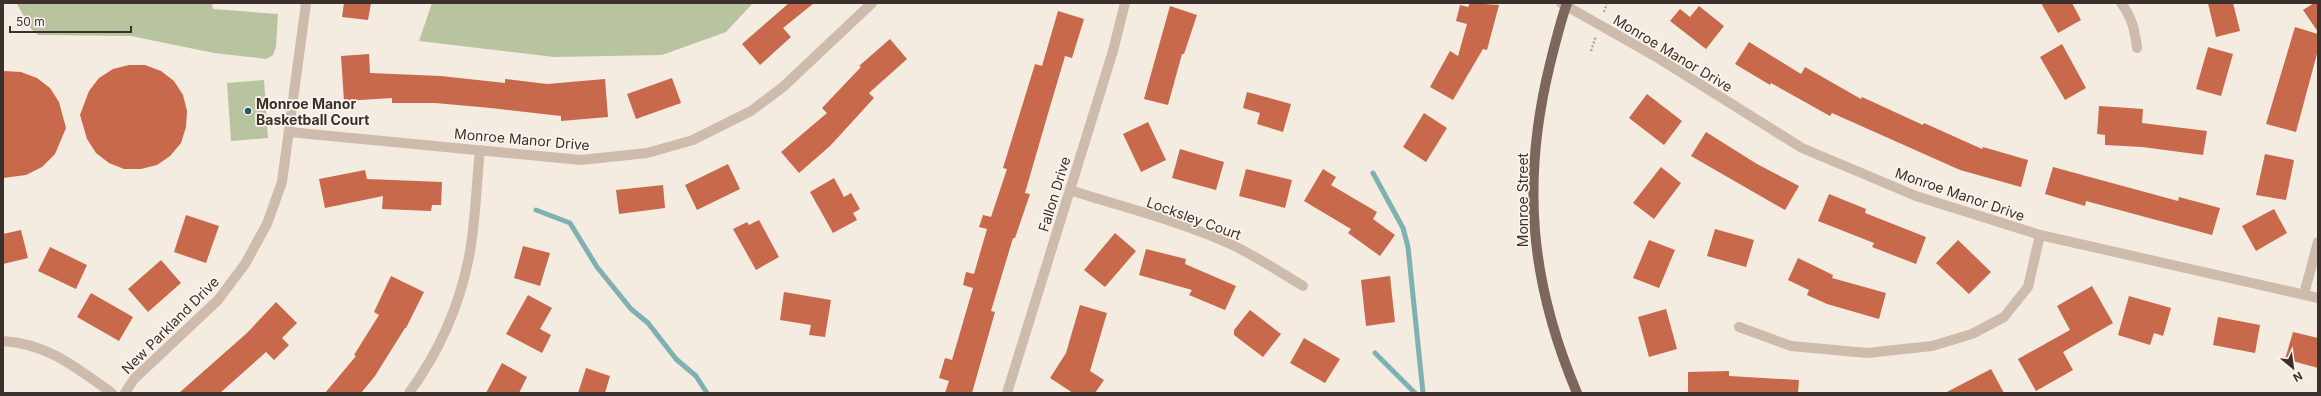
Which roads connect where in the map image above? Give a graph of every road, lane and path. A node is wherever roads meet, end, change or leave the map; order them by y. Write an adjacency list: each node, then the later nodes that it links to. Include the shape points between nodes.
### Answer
1 (306, 3): 7 (street, New Parkland Drive)
2 (872, 3): 8 (street, Monroe Manor Drive, via 768,99 751,111 693,140 647,153 581,160)
3 (1125, 3): 9 (street, Fallon Drive)
4 (2121, 3): 6 (street, via 2128,12 2135,30)
5 (1565, 4): 10 (street, Monroe Manor Drive, via 1658,58 1802,148 1916,196); 21 (main road, Monroe Street, via 1538,121 1533,186 1536,252 1546,303 1563,361)
6 (2137, 48)
7 (289, 132): 8 (street, Monroe Manor Drive); 18 (street, New Parkland Drive, via 282,182 275,204 245,264 218,300 134,379)
8 (480, 150): 19 (street, via 469,256 458,301 447,330)
9 (1070, 190): 12 (street, Locksley Court, via 1225,242); 20 (street, Fallon Drive)
10 (2040, 235): 13 (street, Monroe Manor Drive); 15 (street, via 2028,287 2004,317 1972,334 1932,346 1867,353 1791,346)
11 (2318, 242): 13 (street)
12 (1303, 286)
13 (2304, 294): 14 (street, Monroe Manor Drive)
14 (2318, 298)
15 (1739, 327)
16 (3, 341): 17 (street, via 23,342 49,350)
17 (112, 393)
18 (125, 393)
19 (409, 393)
20 (1007, 393)
21 (1577, 393)

